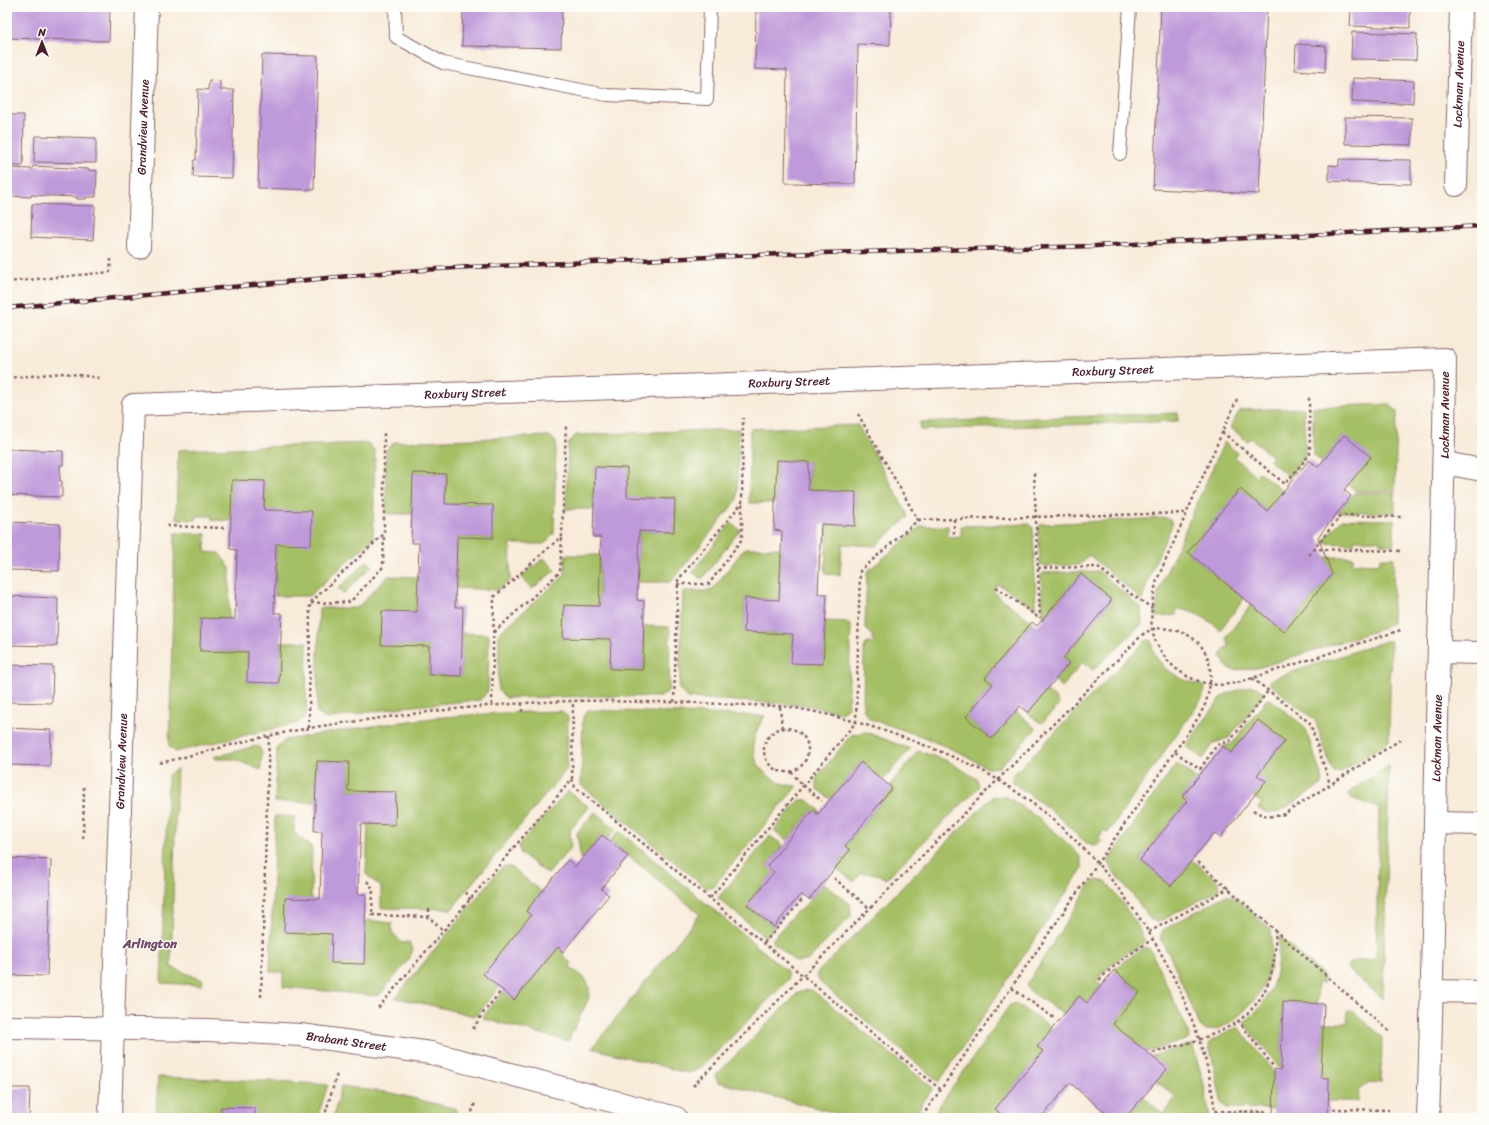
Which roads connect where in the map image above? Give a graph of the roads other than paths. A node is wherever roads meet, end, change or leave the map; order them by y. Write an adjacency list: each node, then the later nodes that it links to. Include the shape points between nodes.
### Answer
1 (147, 7): 8 (street, Grandview Avenue)
2 (395, 7): 3 (lane, via 396,37 443,63 606,95 707,99)
3 (710, 7)
4 (1130, 7): 6 (lane)
5 (1461, 7): 7 (street, Lockman Avenue)
6 (1120, 154)
7 (1456, 185)
8 (139, 247)
9 (1445, 359): 10 (street, Roxbury Street); 11 (street, Lockman Avenue)
10 (133, 405): 20 (street, Grandview Avenue)
11 (1444, 463): 12 (street); 13 (street, Lockman Avenue)
12 (1482, 470)
13 (1439, 652): 14 (street); 15 (street, Lockman Avenue)
14 (1482, 653)
15 (1435, 823): 16 (street); 17 (street, Lockman Avenue)
16 (1482, 824)
17 (1433, 990): 18 (street); 23 (street, Lockman Avenue)
18 (1482, 992)
19 (7, 1027): 20 (street, Brabant Street)
20 (113, 1030): 21 (street, Grandview Avenue); 22 (street, Brabant Street, via 208,1030 301,1035 431,1053)
21 (110, 1118)
22 (676, 1118)
23 (1428, 1118)

